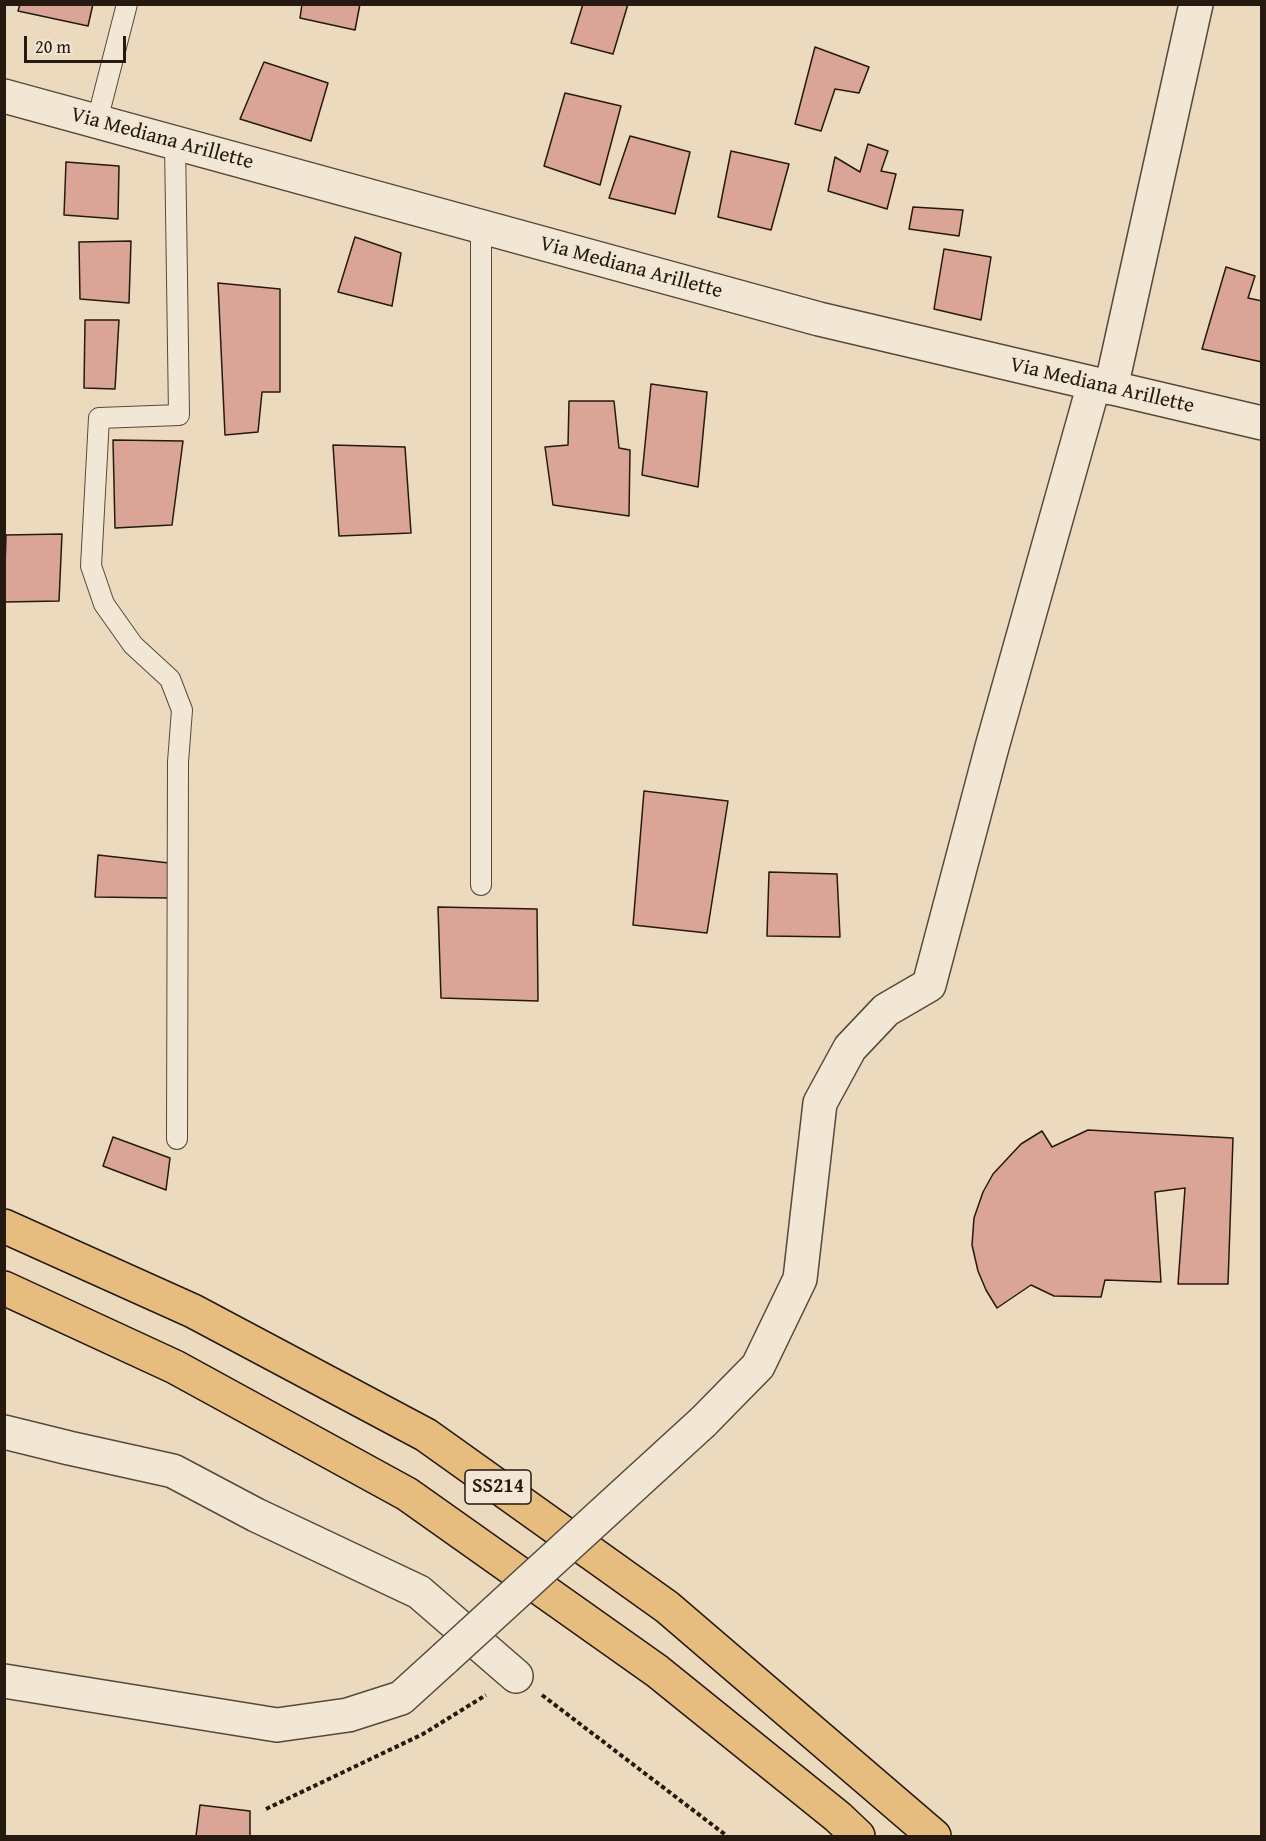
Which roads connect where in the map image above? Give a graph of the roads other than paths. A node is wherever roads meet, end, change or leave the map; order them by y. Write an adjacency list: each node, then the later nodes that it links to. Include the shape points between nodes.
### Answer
1 (128, 4): 4 (lane)
2 (1196, 4): 7 (street)
3 (4, 96): 4 (street, Via Mediana Arillette)
4 (97, 121): 5 (street, Via Mediana Arillette)
5 (176, 142): 6 (street, Via Mediana Arillette); 10 (lane, via 179,415 99,418 91,566 104,604 133,645 170,679 182,710 178,762)
6 (481, 227): 7 (street, Via Mediana Arillette, via 819,319); 9 (lane)
7 (1102, 386): 8 (street, Via Mediana Arillette); 15 (street, bridge, via 992,747 929,985 886,1010 850,1048 820,1103 800,1279 758,1366 703,1422 401,1698 348,1715 277,1725)
8 (1262, 423)
9 (481, 885)
10 (177, 1139)
11 (4, 1226): 17 (highway, SS214, via 193,1311 426,1435 667,1607)
12 (4, 1288): 16 (highway, SS214, via 175,1367 407,1494 657,1671)
13 (4, 1432): 14 (street, via 173,1471 419,1592)
14 (516, 1676)
15 (4, 1681)
16 (858, 1836)
17 (934, 1836)

